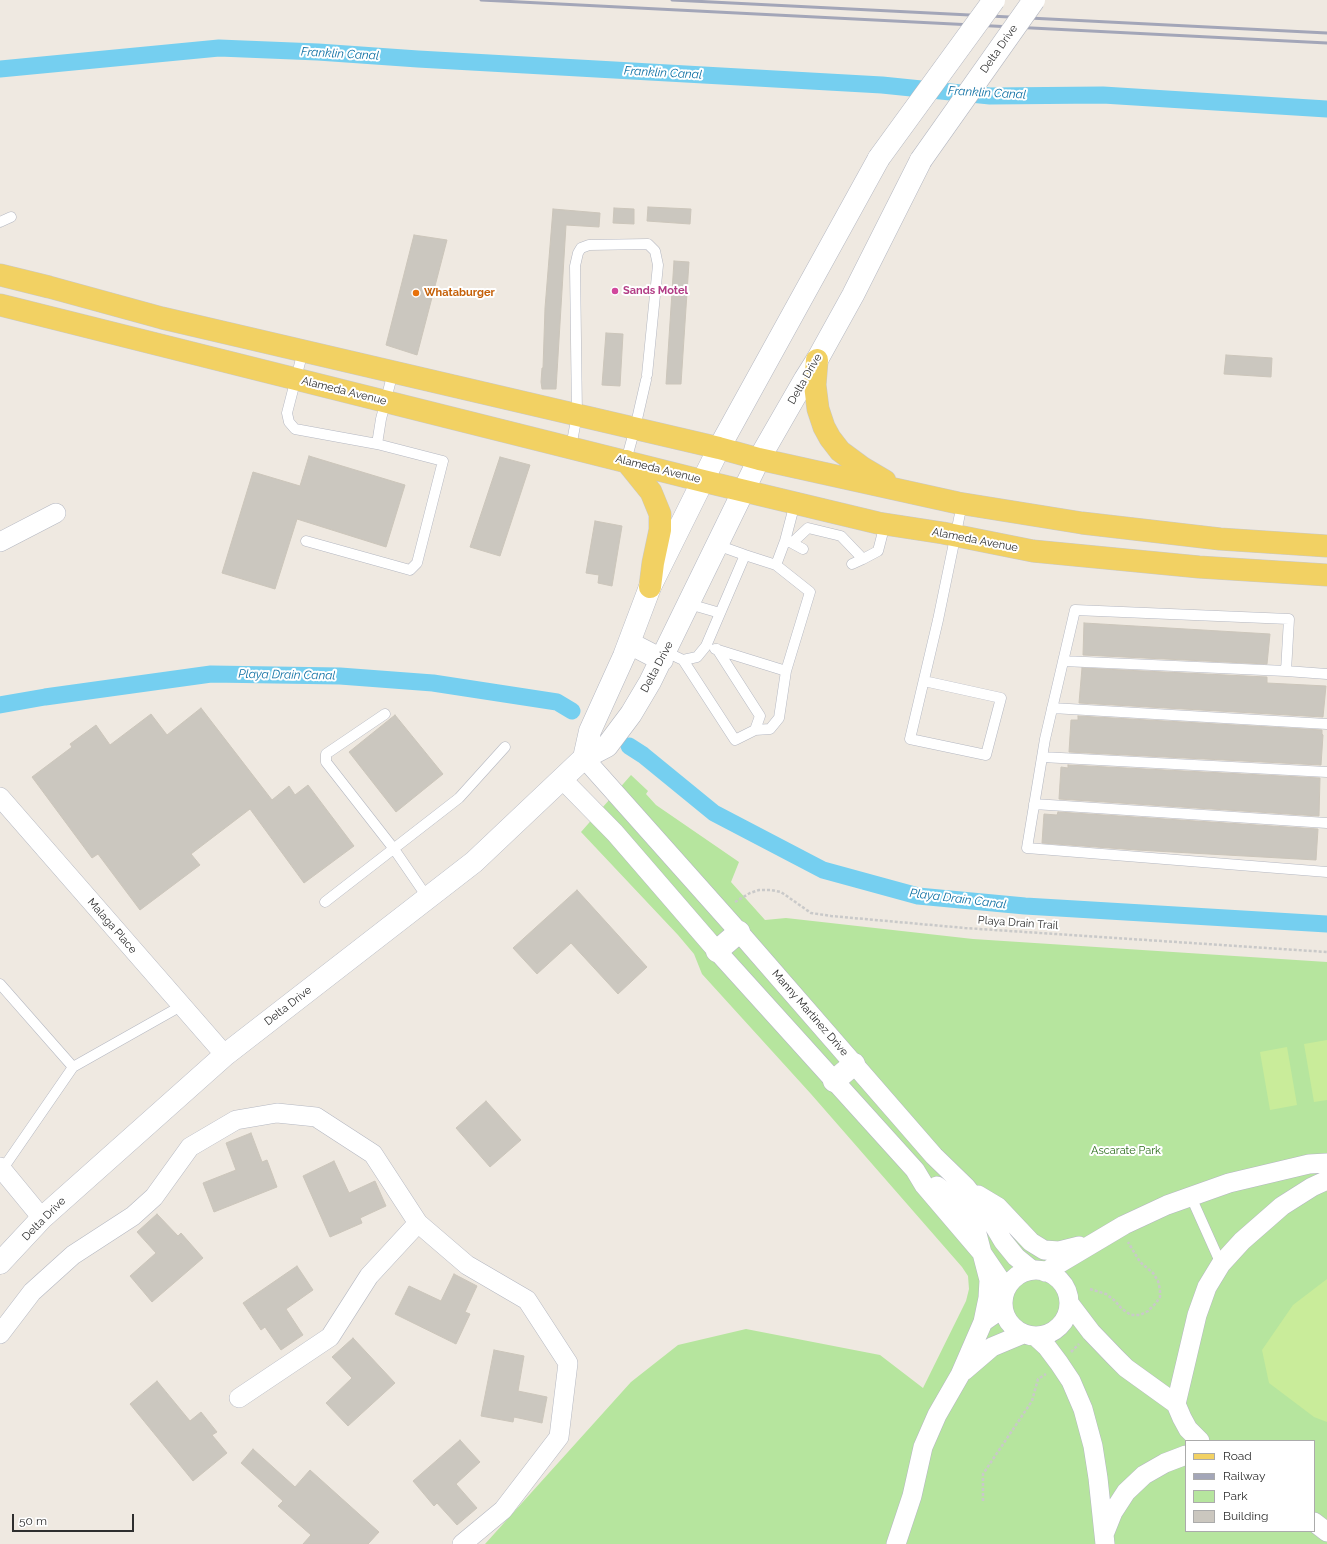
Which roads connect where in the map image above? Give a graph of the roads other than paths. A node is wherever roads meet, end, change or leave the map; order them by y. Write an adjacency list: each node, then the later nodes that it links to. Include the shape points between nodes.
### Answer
1 (994, 0): 16 (main road, bridge, via 879,158)
2 (1034, 0): 8 (main road, Delta Drive, bridge, via 921,160)
3 (11, 218): 4 (lane)
4 (0, 222)
5 (0, 275): 7 (main road, via 162,318)
6 (0, 305): 10 (main road, Alameda Avenue)
7 (303, 351): 9 (main road); 10 (lane)
8 (817, 360): 17 (main road, Delta Drive); 20 (main road, via 815,385 818,409 830,438 840,451 863,468)
9 (393, 372): 11 (lane); 12 (main road)
10 (295, 379): 11 (main road, Alameda Avenue); 14 (lane, via 287,413 288,422 295,429)
11 (385, 401): 14 (lane); 15 (main road, Alameda Avenue)
12 (577, 415): 13 (main road); 13 (lane, via 575,266 578,253 581,248 589,245 648,244 655,251 658,265 646,377); 15 (lane)
13 (635, 428): 16 (main road); 18 (lane)
14 (376, 444): 27 (lane, via 443,461 417,563 410,570)
15 (571, 447): 18 (main road, Alameda Avenue)
16 (719, 448): 17 (main road); 19 (main road)
17 (759, 459): 20 (main road); 21 (main road, Delta Drive)
18 (626, 461): 19 (main road, Alameda Avenue); 38 (main road, via 651,492 660,514 660,530)
19 (703, 481): 21 (main road, Alameda Avenue); 38 (main road)
20 (901, 490): 23 (main road)
21 (743, 491): 22 (main road, Alameda Avenue); 30 (main road, Delta Drive)
22 (795, 503): 25 (main road, Alameda Avenue); 29 (lane)
23 (962, 504): 26 (lane); 31 (main road, via 1082,523 1220,539)
24 (56, 513): 28 (street)
25 (884, 524): 26 (main road, Alameda Avenue); 34 (lane, via 878,551)
26 (955, 535): 37 (main road, Alameda Avenue, via 1033,551); 49 (lane)
27 (306, 541)
28 (0, 542)
29 (788, 542): 32 (lane); 34 (lane, via 808,528 841,536); 36 (lane)
30 (717, 545): 33 (lane); 39 (main road, Delta Drive)
31 (1327, 546)
32 (803, 549)
33 (745, 555): 36 (lane); 40 (lane)
34 (863, 559): 35 (lane)
35 (852, 564)
36 (776, 565): 47 (lane, via 813,590)
37 (1327, 576)
38 (650, 587): 41 (main road)
39 (689, 604): 40 (lane); 44 (main road, Delta Drive)
40 (720, 614): 42 (lane)
41 (628, 643): 44 (main road); 56 (main road, via 590,731)
42 (706, 646): 43 (lane); 44 (lane, via 697,657)
43 (717, 649): 47 (lane); 53 (lane, via 760,716)
44 (670, 658): 53 (lane, via 735,740); 56 (main road, Delta Drive, via 607,746)
45 (1064, 661): 46 (lane); 46 (lane, via 1075,610 1289,619); 50 (lane)
46 (1286, 670): 48 (lane)
47 (786, 671): 53 (lane, via 780,718 770,729)
48 (1327, 674)
49 (924, 681): 49 (lane, via 1001,698 986,755 910,739)
50 (1052, 708): 52 (lane); 55 (lane)
51 (385, 714): 62 (lane, via 326,754 326,762)
52 (1327, 724)
53 (756, 730)
54 (505, 747): 62 (lane, via 459,798)
55 (1042, 757): 57 (lane); 60 (lane)
56 (584, 758): 58 (main road, Delta Drive); 66 (street, Manny Martinez Drive)
57 (1327, 772)
58 (563, 780): 64 (main road, Delta Drive, via 474,862); 67 (street, via 615,832)
59 (0, 797): 69 (street, Malaga Place)
60 (1034, 804): 61 (lane); 63 (lane, via 1027,848)
61 (1327, 823)
62 (394, 849): 64 (lane); 65 (lane)
63 (1327, 872)
64 (427, 897): 70 (main road, Delta Drive)
65 (325, 902)
66 (739, 932): 67 (main road); 71 (street, Manny Martinez Drive)
67 (717, 951): 73 (street)
68 (0, 984): 72 (lane)
69 (181, 1006): 70 (street, Malaga Place); 72 (lane)
70 (225, 1055): 79 (main road, Delta Drive)
71 (854, 1064): 73 (main road); 77 (street, Manny Martinez Drive, via 934,1156)
72 (73, 1067): 75 (lane)
73 (834, 1081): 82 (street, via 915,1170 924,1185)
74 (1327, 1163): 78 (street, via 1309,1164 1268,1173)
75 (1, 1168): 79 (street)
76 (1327, 1180): 84 (street, via 1282,1206 1242,1241)
77 (966, 1187): 81 (street, via 998,1207 1031,1242 1044,1250 1072,1249); 85 (street, Manny Martinez Drive, via 1016,1258)
78 (1190, 1197): 81 (street, via 1160,1208); 84 (lane)
79 (42, 1218): 83 (main road, Delta Drive)
80 (418, 1223): 89 (street, via 373,1154 316,1117 277,1113 236,1120 190,1146 154,1197 133,1216 73,1255 32,1292); 92 (street, via 369,1276 330,1337); 99 (street, via 467,1265 527,1300 568,1363 559,1437 503,1510)
81 (1098, 1240): 85 (street)
82 (982, 1253): 86 (street, via 999,1278); 88 (street, via 989,1280)
83 (0, 1263)
84 (1221, 1264): 93 (street, via 1197,1315)
85 (1038, 1271): 86 (street, via 1015,1277); 87 (street, via 1054,1276 1062,1283)
86 (1004, 1299): 88 (street); 90 (street, via 1004,1314 1009,1323 1015,1329)
87 (1069, 1303): 90 (street, via 1062,1323 1055,1330 1045,1335); 93 (street, via 1091,1332 1126,1368)
88 (983, 1322): 91 (street)
89 (0, 1334)
90 (1029, 1335): 91 (street, via 992,1347); 98 (street, via 1046,1347 1059,1363 1071,1381 1083,1409 1093,1446)
91 (960, 1375): 100 (street, via 937,1415 923,1447 912,1496)
92 (239, 1398)
93 (1176, 1404): 94 (street, via 1188,1429)
94 (1199, 1440)
95 (1185, 1455): 98 (street, via 1165,1462 1144,1475 1126,1492 1113,1512)
96 (1315, 1523): 97 (street)
97 (1327, 1532)
98 (1105, 1539)
99 (462, 1544)
100 (896, 1544)

